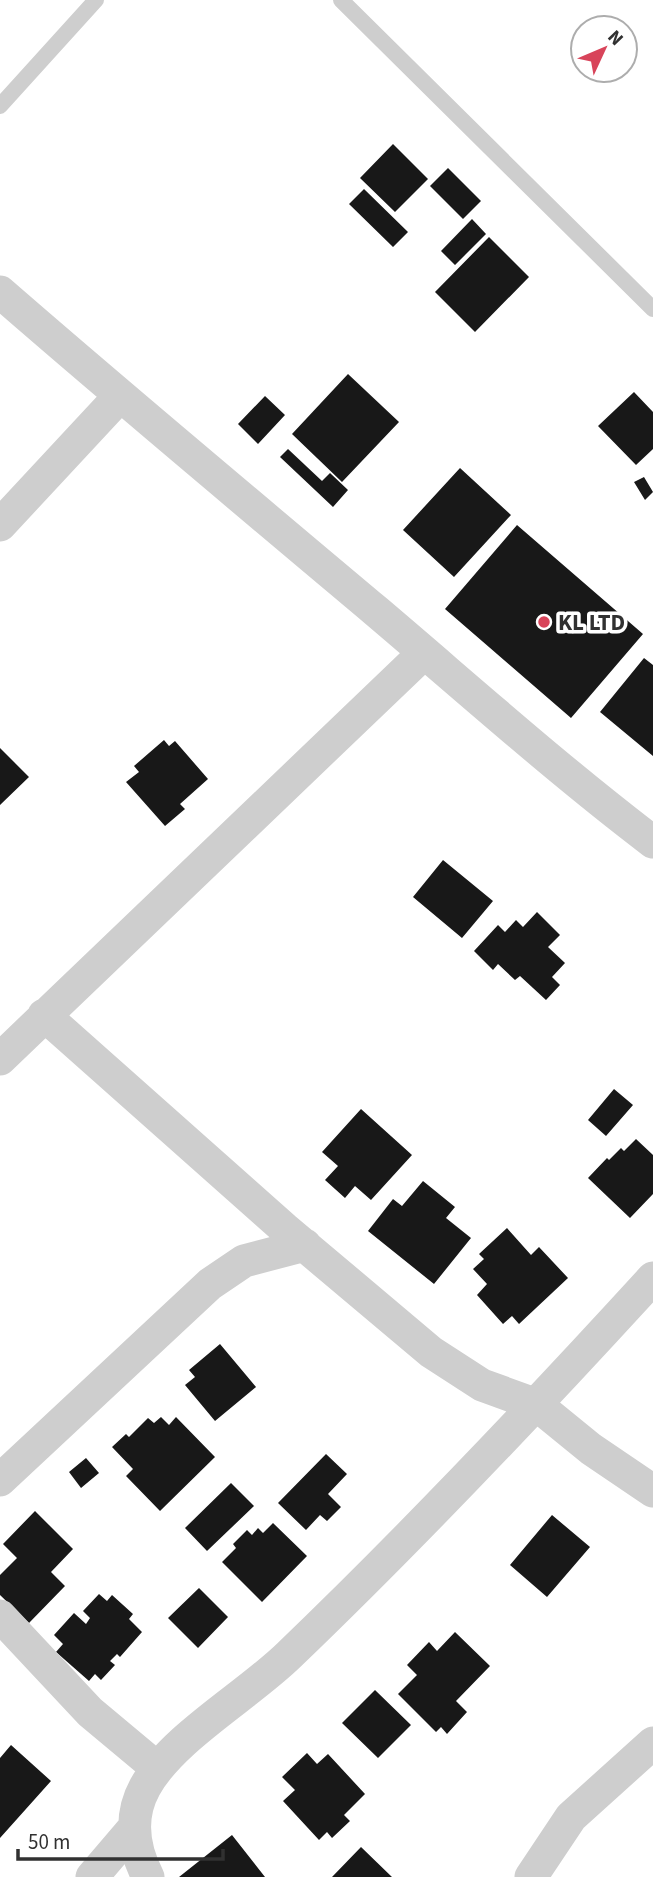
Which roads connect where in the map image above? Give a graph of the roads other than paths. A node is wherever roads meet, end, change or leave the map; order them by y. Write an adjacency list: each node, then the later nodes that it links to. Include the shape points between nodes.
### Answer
1 (96, 0): 3 (lane)
2 (341, 0): 5 (lane)
3 (0, 106)
4 (0, 292): 6 (street)
5 (653, 309)
6 (120, 397): 7 (street); 8 (street)
7 (0, 524)
8 (424, 653): 9 (street); 10 (street)
9 (653, 842)
10 (44, 1015): 11 (street); 12 (street)
11 (0, 1059)
12 (305, 1245): 14 (street, via 451,1367 482,1385); 15 (street, via 244,1261 210,1284)
13 (653, 1278): 14 (street)
14 (537, 1405): 16 (street); 19 (street, via 274,1670)
15 (0, 1480)
16 (653, 1491)
17 (0, 1616): 19 (street, via 82,1704)
18 (653, 1743): 23 (street, via 571,1817)
19 (156, 1768): 20 (street, via 136,1808)
20 (133, 1829): 21 (street); 22 (street)
21 (92, 1877)
22 (149, 1877)
23 (531, 1877)

